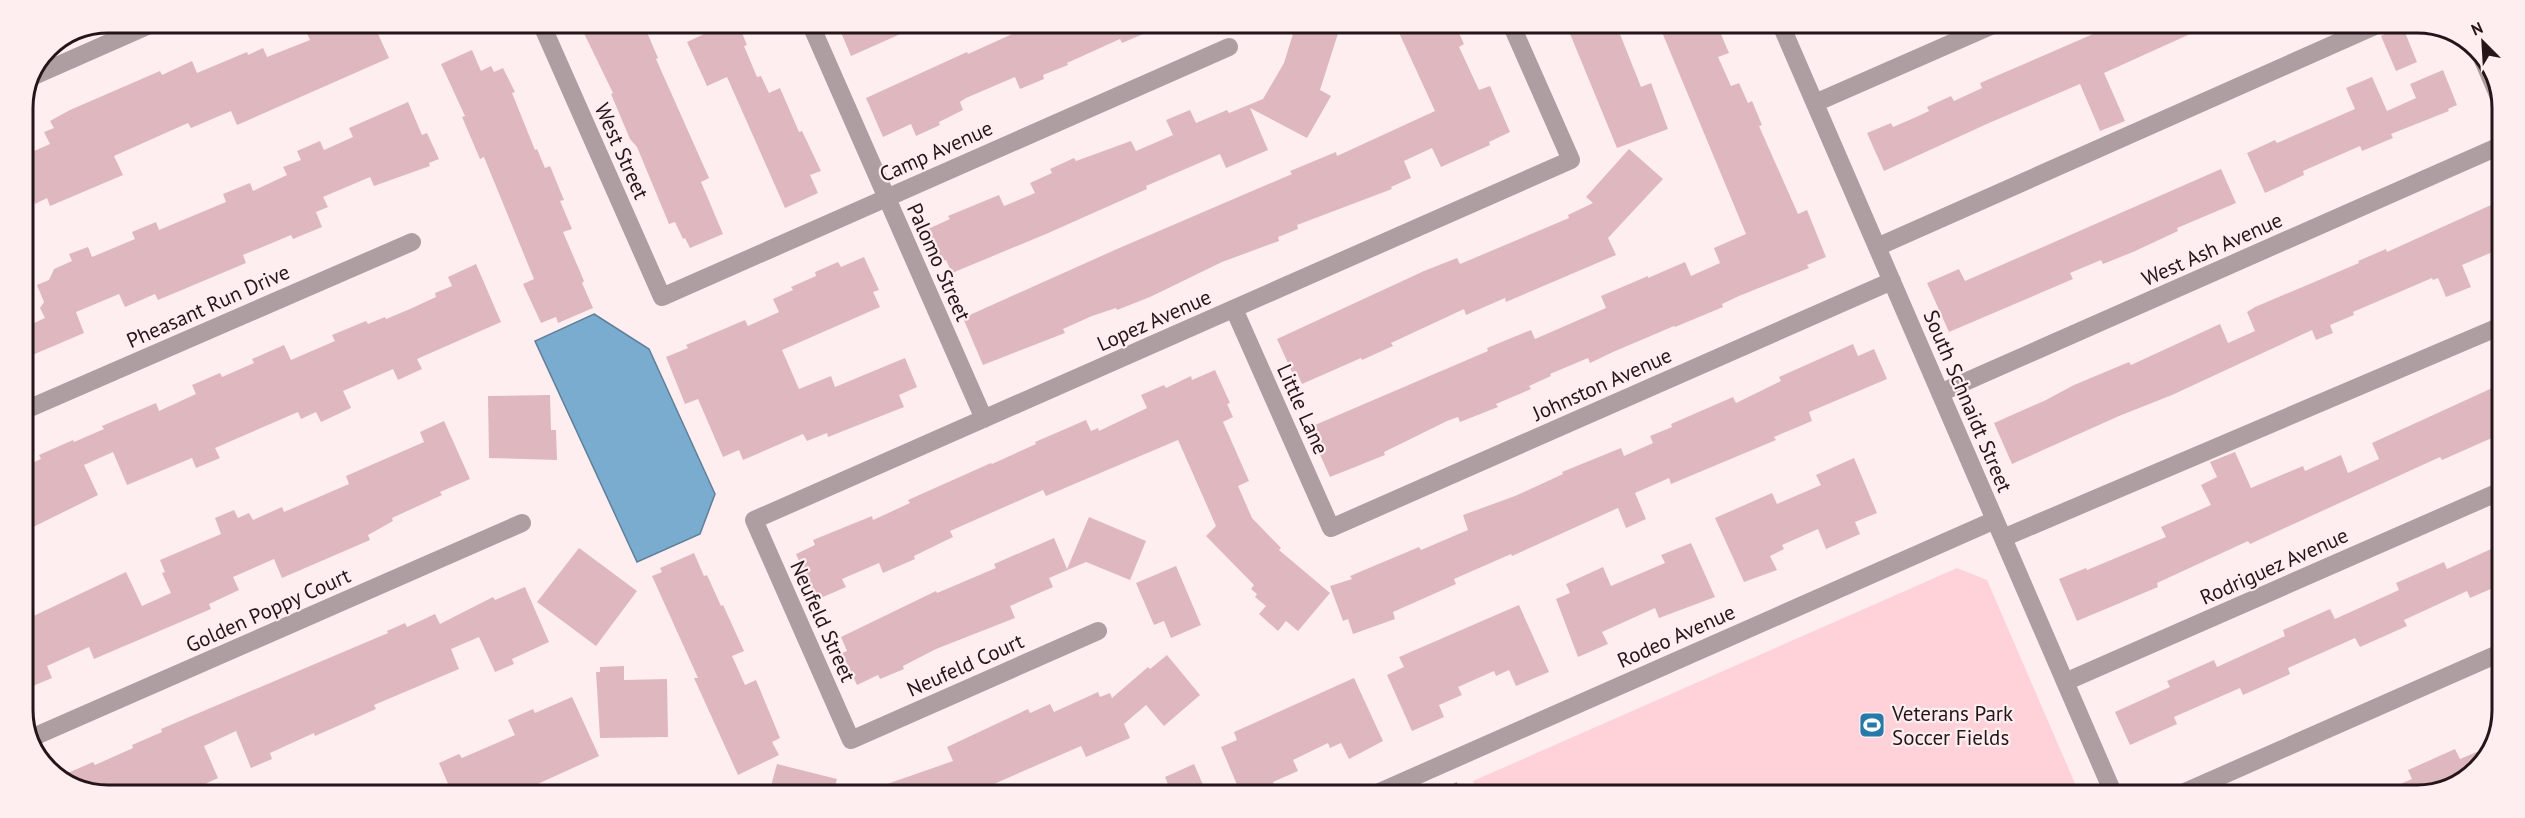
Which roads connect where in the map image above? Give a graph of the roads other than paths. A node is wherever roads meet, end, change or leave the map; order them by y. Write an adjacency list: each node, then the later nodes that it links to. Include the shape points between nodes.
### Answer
1 (130, 33): 9 (street)
2 (545, 33): 16 (street, West Street)
3 (814, 33): 12 (street, Palomo Street)
4 (1515, 33): 17 (street, Lopez Avenue, via 1571,160)
5 (1784, 33): 10 (street, South Schnaidt Street)
6 (1975, 33): 10 (street)
7 (2361, 33): 14 (street)
8 (1229, 47): 12 (street, Camp Avenue)
9 (43, 72)
10 (1815, 103): 14 (street, South Schnaidt Street)
11 (2492, 149): 19 (street, West Ash Avenue)
12 (887, 198): 16 (street, Camp Avenue); 21 (street, Palomo Street)
13 (412, 242): 20 (street, Pheasant Run Drive)
14 (1877, 247): 15 (street, South Schnaidt Street)
15 (1892, 281): 19 (street, South Schnaidt Street); 26 (street, Johnston Avenue)
16 (662, 297)
17 (1234, 309): 21 (street, Lopez Avenue); 26 (street, Little Lane)
18 (2492, 330): 27 (street)
19 (1940, 393): 24 (street, South Schnaidt Street)
20 (33, 407)
21 (984, 419): 23 (street, Lopez Avenue)
22 (2492, 495): 30 (street, Rodriguez Avenue)
23 (754, 520): 32 (street, Neufeld Street)
24 (1995, 520): 27 (street, South Schnaidt Street); 33 (street, Rodeo Avenue)
25 (522, 523): 31 (street, Golden Poppy Court)
26 (1331, 528)
27 (2003, 538): 30 (street, South Schnaidt Street)
28 (1098, 631): 32 (street, Neufeld Court)
29 (2492, 657): 35 (street)
30 (2065, 682): 34 (street, South Schnaidt Street)
31 (38, 735)
32 (851, 740)
33 (1395, 785)
34 (2110, 785)
35 (2201, 785)

